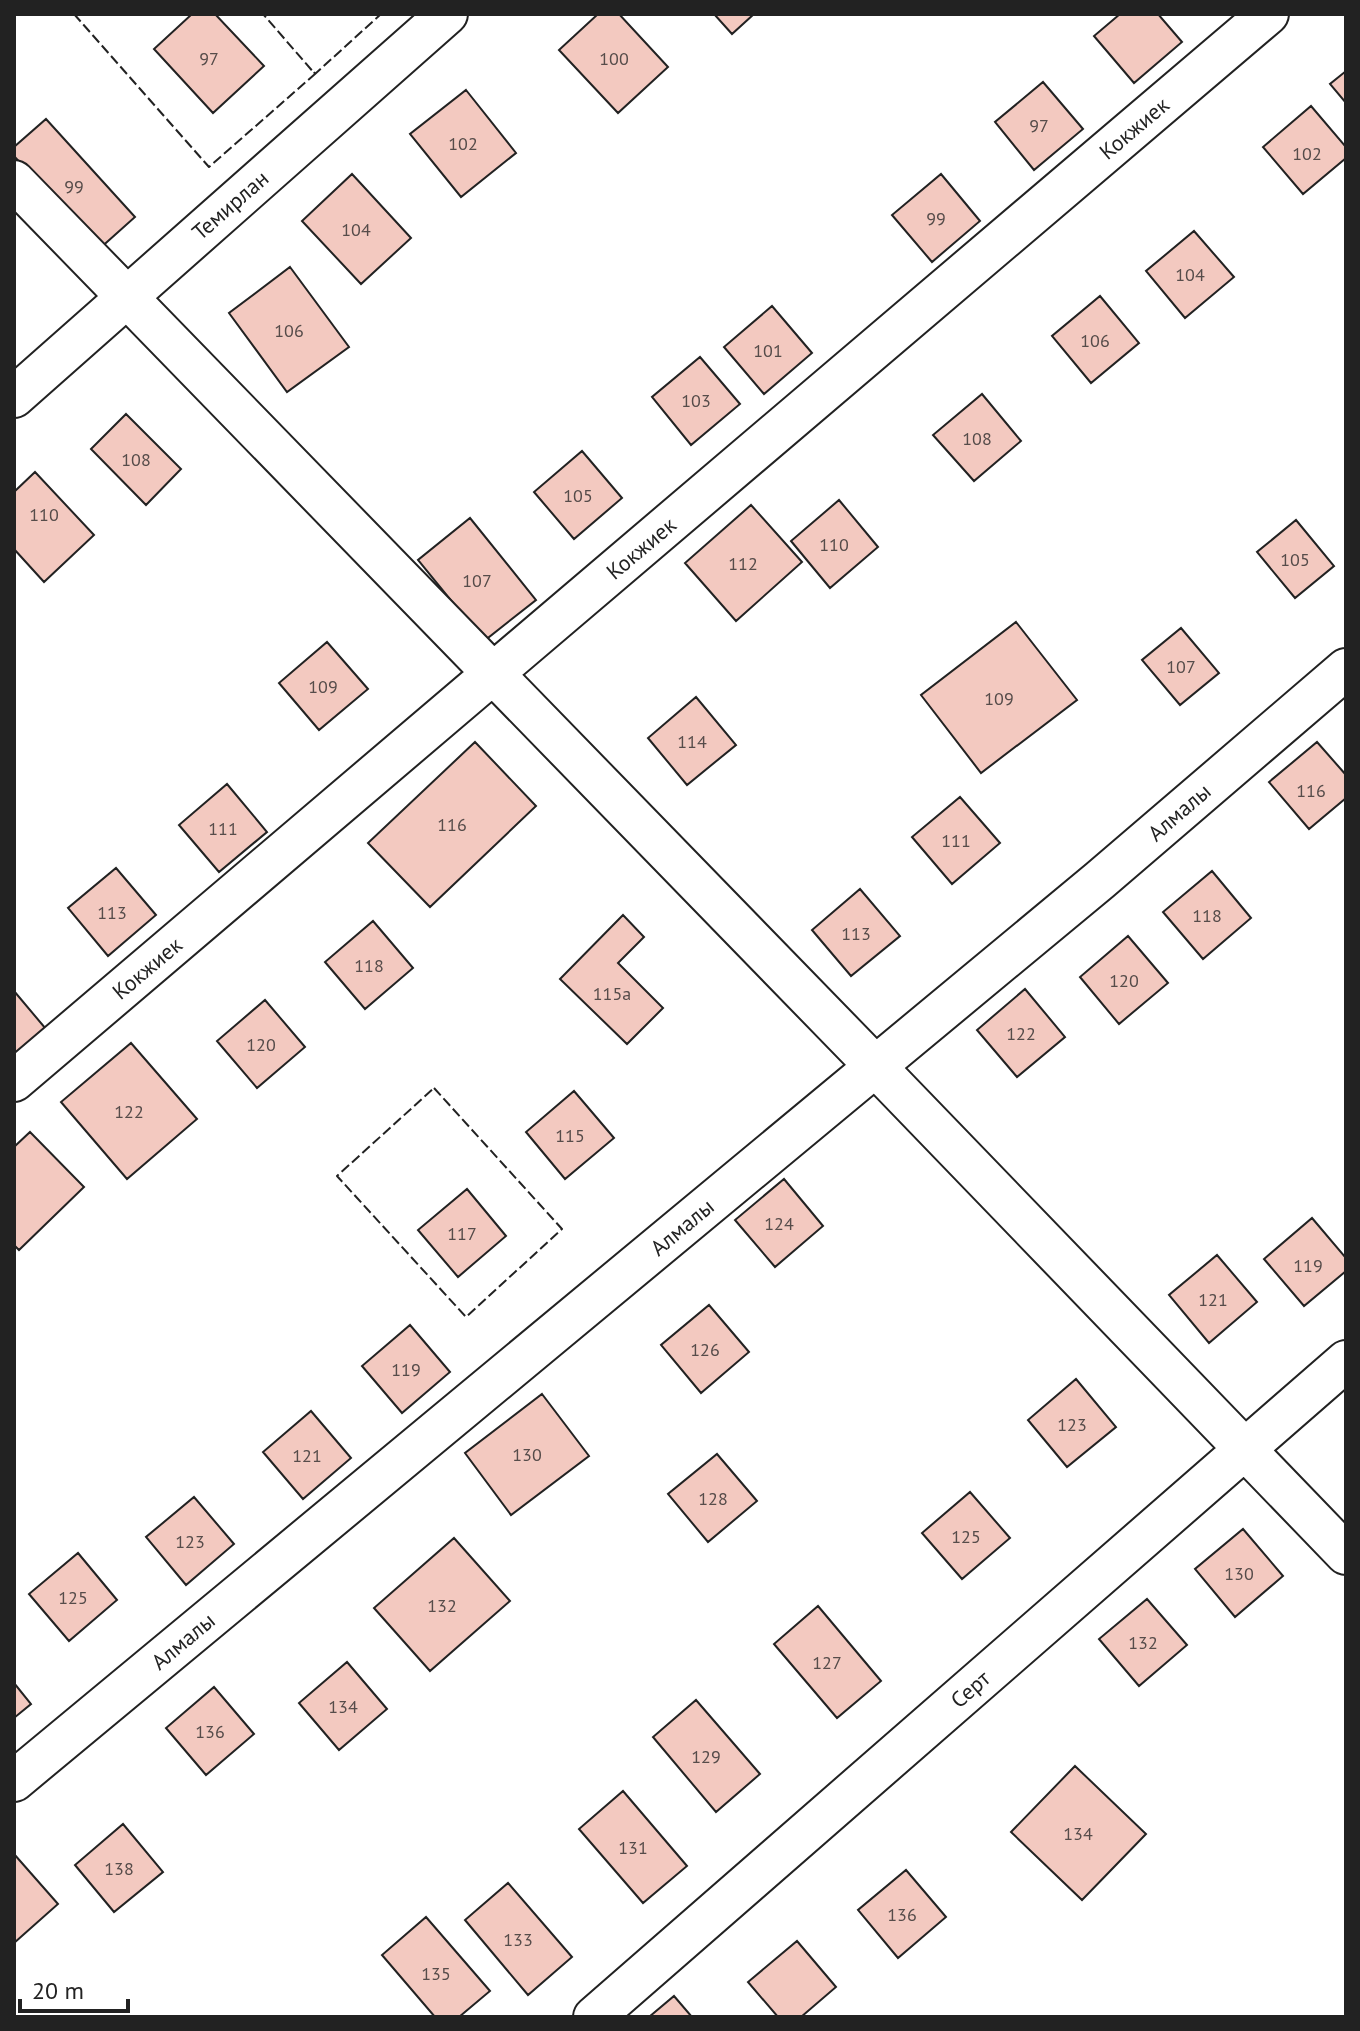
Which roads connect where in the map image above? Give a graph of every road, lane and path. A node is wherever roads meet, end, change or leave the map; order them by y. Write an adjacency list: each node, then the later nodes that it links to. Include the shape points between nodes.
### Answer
1 (447, 14): 4 (street, Темирлан)
2 (1268, 14): 7 (street, Кокжиек)
3 (14, 181): 4 (street)
4 (127, 297): 5 (street, Темирлан); 7 (street)
5 (14, 397)
6 (1346, 669): 8 (street, Алмалы)
7 (493, 673): 8 (street); 9 (street, Кокжиек)
8 (875, 1066): 11 (street); 13 (street, Алмалы)
9 (14, 1081)
10 (1346, 1361): 11 (street, Серт)
11 (1245, 1449): 12 (street); 14 (street, Серт)
12 (1346, 1554)
13 (14, 1781)
14 (594, 2017)

